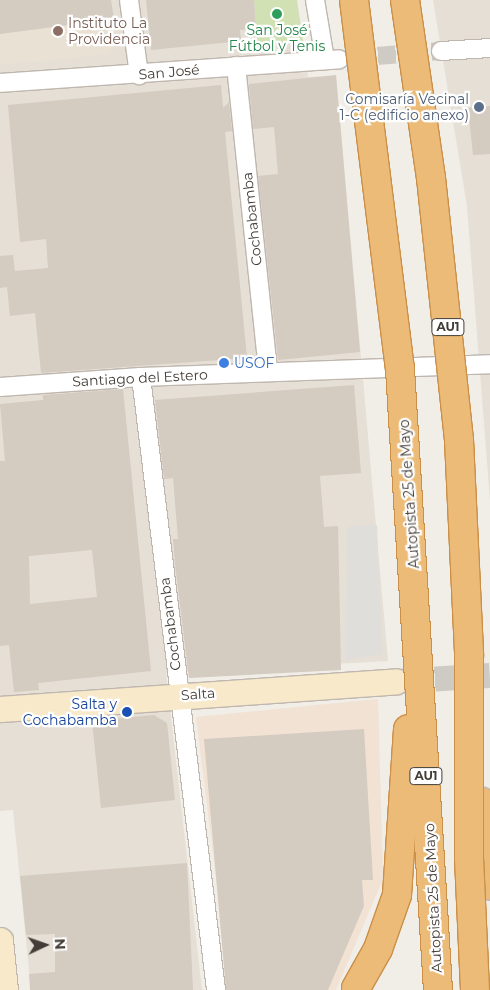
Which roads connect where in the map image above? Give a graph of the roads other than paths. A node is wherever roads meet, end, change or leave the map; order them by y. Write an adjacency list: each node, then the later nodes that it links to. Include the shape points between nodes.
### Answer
1 (129, 0): 8 (street)
2 (315, 0): 7 (street, San José, via 332,59)
3 (354, 0): 14 (highway, Autopista 25 de Mayo / AU1, bridge, via 400,369)
4 (405, 0): 15 (highway, AU1, bridge, via 450,349)
5 (490, 48): 6 (street)
6 (441, 51)
7 (236, 66): 8 (street, San José); 11 (street, Cochabamba)
8 (139, 75): 9 (street, San José)
9 (0, 83)
10 (490, 364): 11 (street, Santiago del Estero)
11 (268, 371): 12 (street, Santiago del Estero)
12 (141, 376): 13 (street, Santiago del Estero); 17 (street, Cochabamba)
13 (0, 387)
14 (414, 563): 23 (highway, bridge, via 400,876 386,930); 26 (highway, Autopista 25 de Mayo / AU1, bridge)
15 (469, 656): 19 (highway, bridge); 27 (highway, AU1, bridge, via 469,858)
16 (396, 681): 17 (street, Salta)
17 (178, 696): 18 (street, Salta); 25 (street, Cochabamba)
18 (0, 709)
19 (482, 802): 20 (highway); 21 (highway)
20 (490, 833)
21 (490, 886)
22 (0, 940): 24 (street)
23 (355, 989)
24 (4, 990)
25 (216, 990)
26 (438, 990)
27 (475, 990)

